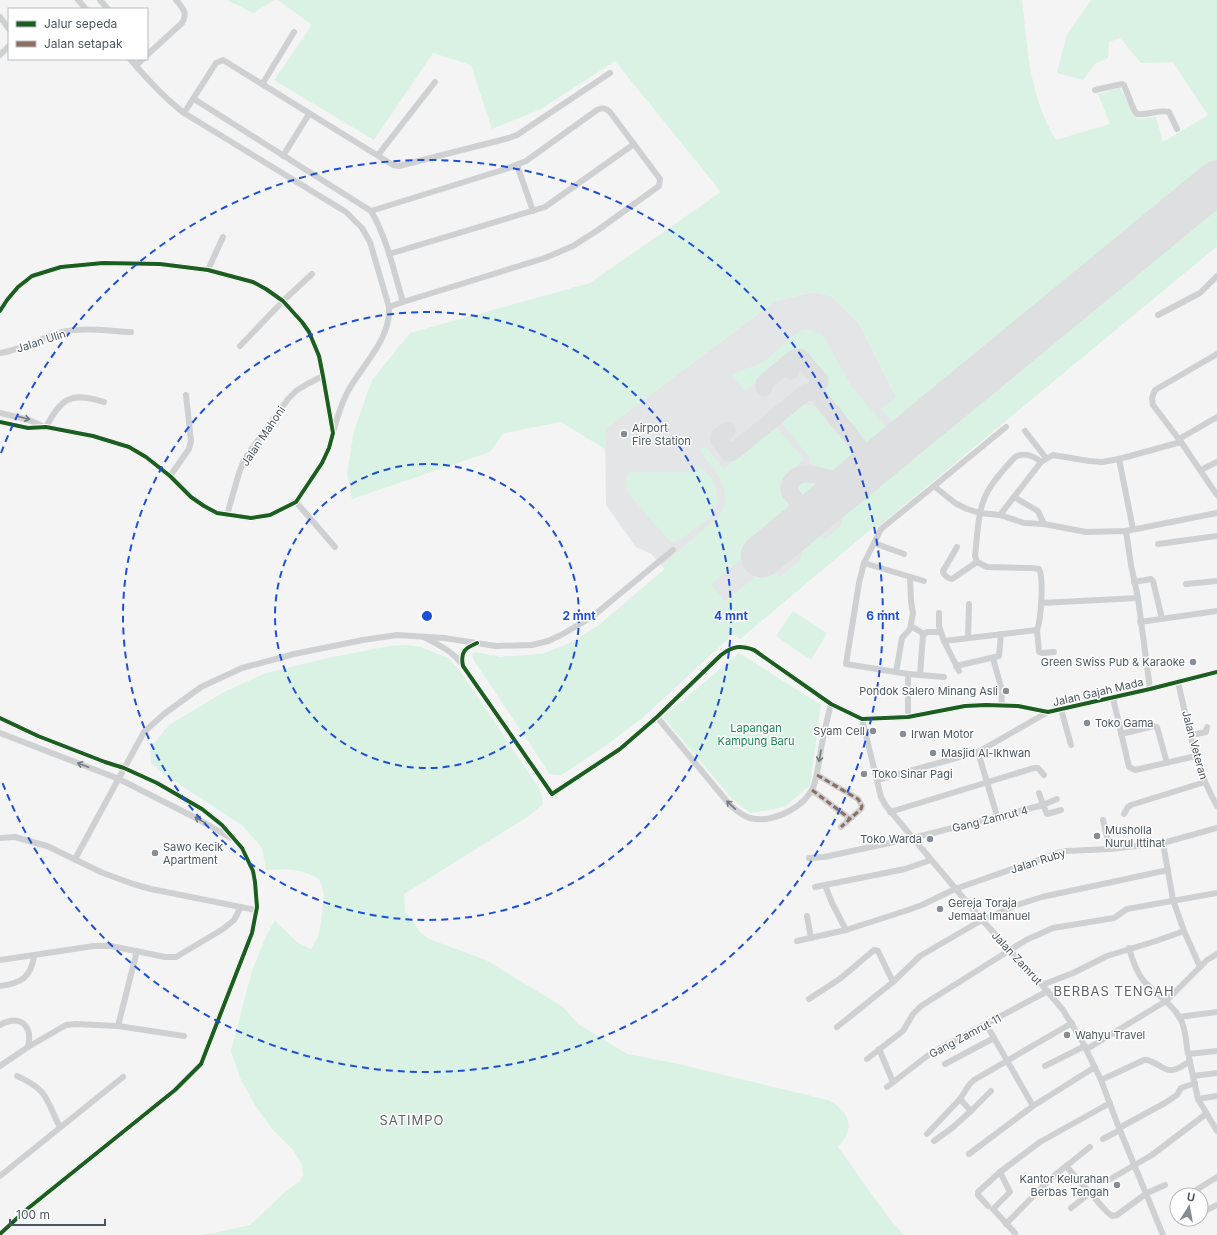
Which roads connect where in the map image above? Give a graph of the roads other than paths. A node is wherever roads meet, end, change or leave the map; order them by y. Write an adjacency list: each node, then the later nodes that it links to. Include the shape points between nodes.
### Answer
1 (78, 0): 4 (street)
2 (100, 0): 5 (street)
3 (176, 0): 10 (street, via 185,11 182,23)
4 (85, 8)
5 (107, 8)
6 (0, 17): 7 (street)
7 (8, 28)
8 (294, 32): 17 (street)
9 (8, 47): 11 (street)
10 (148, 54)
11 (0, 55)
12 (131, 60): 14 (street)
13 (142, 60): 14 (street)
14 (136, 66): 20 (street, via 158,91)
15 (610, 73): 24 (street, via 531,127 509,138 399,166)
16 (435, 82): 24 (street)
17 (262, 83): 19 (street, via 228,62 220,60); 21 (street)
18 (1095, 90): 22 (street, via 1122,84 1138,114 1169,112)
19 (194, 99): 20 (street); 25 (street)
20 (184, 113): 36 (street, via 332,203 355,220 370,242)
21 (309, 114): 24 (street); 25 (street)
22 (1177, 129)
23 (634, 144): 26 (street, via 610,112 602,108 526,161); 27 (street, via 553,202); 35 (street, via 660,179 659,186 583,240 545,258)
24 (378, 155)
25 (284, 156): 28 (street)
26 (517, 164): 27 (street); 28 (street)
27 (534, 210): 30 (street)
28 (371, 211): 30 (street)
29 (223, 237): 31 (street)
30 (389, 254): 35 (street)
31 (208, 270): 34 (street, via 253,282); 37 (street, via 129,263 61,267 32,276 18,287)
32 (312, 274): 34 (street)
33 (1217, 276): 38 (street, via 1200,293)
34 (283, 301): 40 (street); 43 (street, via 309,332)
35 (403, 302): 36 (street)
36 (389, 307): 46 (street, via 390,318 385,332 346,393)
37 (0, 311)
38 (1158, 315)
39 (131, 332): 41 (street, Jalan Ulin, via 64,332)
40 (240, 346)
41 (0, 353)
42 (1217, 354): 55 (street, via 1155,390 1153,394 1152,402)
43 (324, 376): 47 (street); 67 (street, Jalan Mahoni, via 296,391 250,450 239,473)
44 (186, 395): 60 (street, via 191,442)
45 (104, 402): 51 (street, via 87,397 67,400 54,412)
46 (341, 406): 47 (street); 54 (street)
47 (329, 408): 54 (street)
48 (0, 413): 51 (street, one-way to 51)
49 (1217, 417): 55 (street)
50 (0, 422): 51 (street, via 28,428)
51 (46, 427): 60 (street, via 93,436 129,447)
52 (1006, 427): 61 (street)
53 (1026, 431): 57 (street)
54 (333, 433): 64 (street, via 322,463)
55 (1180, 440): 56 (street); 59 (street)
56 (1119, 459): 57 (street, via 1096,462 1053,455); 70 (street)
57 (1043, 460): 63 (street); 65 (street, via 1025,454 1015,457 991,486)
58 (1217, 462): 59 (street)
59 (1201, 470): 62 (street)
60 (170, 476): 67 (street, via 204,506)
61 (934, 486): 65 (street, via 961,507); 72 (street, via 881,529)
62 (1217, 495)
63 (1014, 497): 68 (street); 69 (street, via 1038,511)
64 (296, 502): 67 (street, via 270,515 251,518); 74 (street)
65 (980, 513): 68 (street); 78 (street, via 975,556)
66 (1217, 513): 70 (street)
67 (227, 515)
68 (1000, 515): 69 (street, via 1024,523)
69 (1044, 524): 70 (street, via 1086,532)
70 (1130, 530): 83 (street)
71 (1217, 536): 73 (street)
72 (874, 542): 77 (street); 79 (street)
73 (1158, 544)
74 (335, 547)
75 (956, 547): 78 (street, via 943,571 950,579)
76 (673, 550): 100 (street, via 593,616 561,635 532,645 496,646)
77 (904, 554)
78 (977, 562): 86 (street, via 987,567 1039,569)
79 (864, 563): 80 (street); 104 (street, via 846,664)
80 (910, 577): 81 (street); 92 (street, via 913,613)
81 (924, 581)
82 (1217, 581): 84 (street)
83 (1134, 582): 85 (street); 90 (street, via 1151,579 1153,581)
84 (1186, 584)
85 (1138, 598): 86 (street); 91 (street)
86 (1041, 603): 93 (street)
87 (969, 604): 98 (street)
88 (1217, 612): 90 (street)
89 (939, 613): 94 (street)
90 (1162, 619): 91 (street)
91 (1140, 622): 110 (street)
92 (911, 626): 95 (street); 104 (street, via 902,638)
93 (1037, 630): 96 (street); 101 (street, via 1039,652)
94 (940, 632): 95 (street); 99 (street)
95 (924, 634): 107 (street)
96 (1001, 634): 98 (street); 102 (street, via 999,656)
97 (421, 636): 100 (street); 103 (street, via 446,649); 128 (street, via 397,635 363,640 242,668 201,687 164,714 144,732)
98 (968, 638): 99 (street)
99 (944, 641): 102 (street, via 957,669)
100 (477, 643): 103 (street, via 463,652)
101 (1054, 652)
102 (993, 658): 113 (street, via 1001,687)
103 (463, 666): 116 (street, via 552,794 620,749)
104 (896, 672): 106 (street)
105 (1217, 672): 109 (street, Jalan Gajah Mada)
106 (908, 674): 107 (street); 117 (street)
107 (920, 675): 108 (street)
108 (944, 677)
109 (1178, 682): 110 (street, Jalan Gajah Mada); 123 (street, Jalan Veteran)
110 (1150, 689): 111 (street, Jalan Gajah Mada)
111 (1113, 698): 114 (street, Jalan Gajah Mada); 122 (street)
112 (831, 704): 116 (street, via 754,650 737,647 721,655); 119 (street); 129 (street, one-way to 129)
113 (1002, 705): 115 (street, Jalan Gajah Mada); 117 (street, Jalan Gajah Mada, via 965,706)
114 (1061, 709): 115 (street, Jalan Gajah Mada); 124 (street)
115 (1048, 712): 125 (street)
116 (657, 717): 135 (street, one-way to 116, via 794,808 778,816 767,819 749,817 730,804)
117 (908, 717): 119 (street, Jalan Gajah Mada)
118 (0, 718): 128 (street)
119 (862, 719): 132 (street, Jalan Zamrut)
120 (1207, 727): 123 (street, via 1206,732)
121 (0, 733): 131 (street, one-way to 121)
122 (1121, 734): 127 (street, via 1131,769); 127 (street, via 1157,727)
123 (1191, 735): 126 (street, Jalan Veteran)
124 (1071, 745)
125 (978, 752): 132 (street); 133 (street)
126 (1196, 756): 127 (street); 134 (street, Jalan Veteran)
127 (1167, 763)
128 (124, 768): 131 (street); 151 (street, via 157,783 202,810 222,825)
129 (817, 775): 135 (street); 145 (street, via 859,801 861,809)
130 (1044, 775): 133 (street, via 1038,768 1034,768)
131 (119, 779): 151 (street, one-way to 131); 155 (street)
132 (877, 780): 142 (street, Jalan Zamrut)
133 (986, 782): 142 (street); 144 (street)
134 (1205, 782): 137 (street, Jalan Veteran); 143 (street, via 1131,805)
135 (812, 790): 145 (street)
136 (1039, 793): 139 (street)
137 (1214, 796): 140 (street, Jalan Veteran)
138 (1057, 799): 139 (street)
139 (1043, 805): 141 (street, Gang Zamrut 4, via 1047,814); 144 (street, Gang Zamrut 4)
140 (1217, 806)
141 (1061, 810)
142 (890, 812): 150 (street, Jalan Zamrut)
143 (1124, 814)
144 (997, 816): 150 (street, Gang Zamrut 4)
145 (849, 818): 147 (street)
146 (1103, 820): 153 (street)
147 (841, 827)
148 (1217, 828): 152 (street, Jalan Ruby)
149 (0, 838): 155 (street, via 27,839)
150 (913, 838): 154 (street, Gang Zamrut 4); 156 (street, Jalan Zamrut)
151 (234, 840): 164 (street, via 242,848 253,871)
152 (1163, 843): 153 (street, Jalan Ruby); 157 (street)
153 (1110, 849): 160 (street, Jalan Ruby, via 1058,853)
154 (809, 858)
155 (75, 859): 163 (street, via 133,884)
156 (931, 860): 158 (street, via 905,869); 160 (street, Jalan Zamrut)
157 (1168, 870): 162 (street); 166 (street, via 1042,897)
158 (825, 885): 159 (street); 167 (street)
159 (815, 887)
160 (955, 889): 166 (street, Jalan Zamrut); 167 (street, Jalan Ruby, via 915,907)
161 (1217, 893): 162 (street)
162 (1173, 900): 168 (street); 172 (street, via 1127,909 1110,919 1053,928)
163 (241, 907): 164 (street); 173 (street, via 234,920 223,929 176,957)
164 (256, 910): 241 (street, via 252,933 201,1064 175,1090 26,1210)
165 (807, 916): 169 (street)
166 (982, 920): 172 (street, Jalan Zamrut); 178 (street, via 920,956)
167 (846, 930): 169 (street, Jalan Ruby)
168 (1184, 931): 171 (street); 177 (street)
169 (811, 938): 170 (street, Jalan Ruby)
170 (797, 941)
171 (1129, 948): 179 (street); 183 (street, via 1143,980)
172 (1009, 950): 179 (street, Jalan Zamrut); 195 (street, via 921,1006 903,1031)
173 (137, 951): 175 (street, via 94,946); 189 (street)
174 (1217, 954): 177 (street)
175 (34, 956): 176 (street); 180 (street, via 33,965 27,976 14,983)
176 (0, 960)
177 (1200, 967): 183 (street)
178 (893, 982): 182 (street, via 878,951 874,950 836,982); 190 (street)
179 (1042, 985): 181 (street, Jalan Zamrut)
180 (0, 986)
181 (1048, 991): 186 (street, Jalan Zamrut); 187 (street, Gang Zamrut 11)
182 (809, 999)
183 (1166, 1001): 185 (street); 194 (street)
184 (1217, 1012): 185 (street)
185 (1179, 1017): 197 (street, via 1184,1029)
186 (1072, 1023): 194 (street, Jalan Zamrut); 199 (street)
187 (986, 1024): 192 (street); 209 (street, Gang Zamrut 11, via 931,1053)
188 (0, 1025): 193 (street, via 10,1020 19,1021 29,1032)
189 (118, 1026): 191 (street); 193 (street, via 66,1025)
190 (837, 1026)
191 (184, 1036)
192 (994, 1038): 199 (street); 200 (street)
193 (28, 1047): 201 (street)
194 (1086, 1048): 202 (street); 203 (street, Jalan Zamrut)
195 (879, 1049): 198 (street); 209 (street)
196 (1217, 1051): 197 (street)
197 (1189, 1058): 207 (street); 208 (street, via 1172,1070 1152,1060 1144,1060)
198 (867, 1059)
199 (1006, 1061): 213 (street, via 974,1080); 216 (street)
200 (945, 1064)
201 (0, 1066)
202 (1045, 1066)
203 (1095, 1067): 208 (street, Jalan Zamrut); 216 (street)
204 (1217, 1073): 207 (street)
205 (17, 1076): 219 (street, via 32,1083 45,1095)
206 (123, 1077): 219 (street)
207 (1194, 1079): 214 (street); 220 (street, via 1165,1103)
208 (1101, 1080): 215 (street, Jalan Zamrut)
209 (893, 1082): 210 (street, Gang Zamrut 11)
210 (887, 1088)
211 (991, 1091): 217 (street)
212 (1217, 1096): 214 (street)
213 (960, 1099): 217 (street); 222 (street)
214 (1198, 1099): 218 (street)
215 (1110, 1103): 220 (street, Jalan Zamrut); 229 (street, via 1040,1142)
216 (1033, 1106): 226 (street)
217 (971, 1111): 224 (street)
218 (1206, 1114): 221 (street); 227 (street, via 1158,1150)
219 (60, 1127): 230 (street)
220 (1119, 1129): 223 (street); 227 (street, Jalan Zamrut)
221 (1217, 1131)
222 (927, 1134)
223 (1103, 1139)
224 (934, 1141)
225 (1090, 1147): 228 (street)
226 (969, 1154)
227 (1134, 1164): 232 (street); 236 (street, Jalan Zamrut)
228 (1066, 1166): 235 (street); 239 (street)
229 (1000, 1172): 237 (street, via 978,1192); 239 (street, via 1010,1192 993,1209)
230 (0, 1176)
231 (1217, 1177): 234 (street)
232 (1107, 1181)
233 (1165, 1185): 236 (street)
234 (1201, 1187)
235 (1090, 1193): 236 (street, via 1112,1216); 238 (street)
236 (1147, 1193): 242 (street, Jalan Zamrut)
237 (988, 1206)
238 (1071, 1208)
239 (1006, 1224): 240 (street)
240 (1015, 1233)
241 (0, 1234)
242 (1163, 1235)

